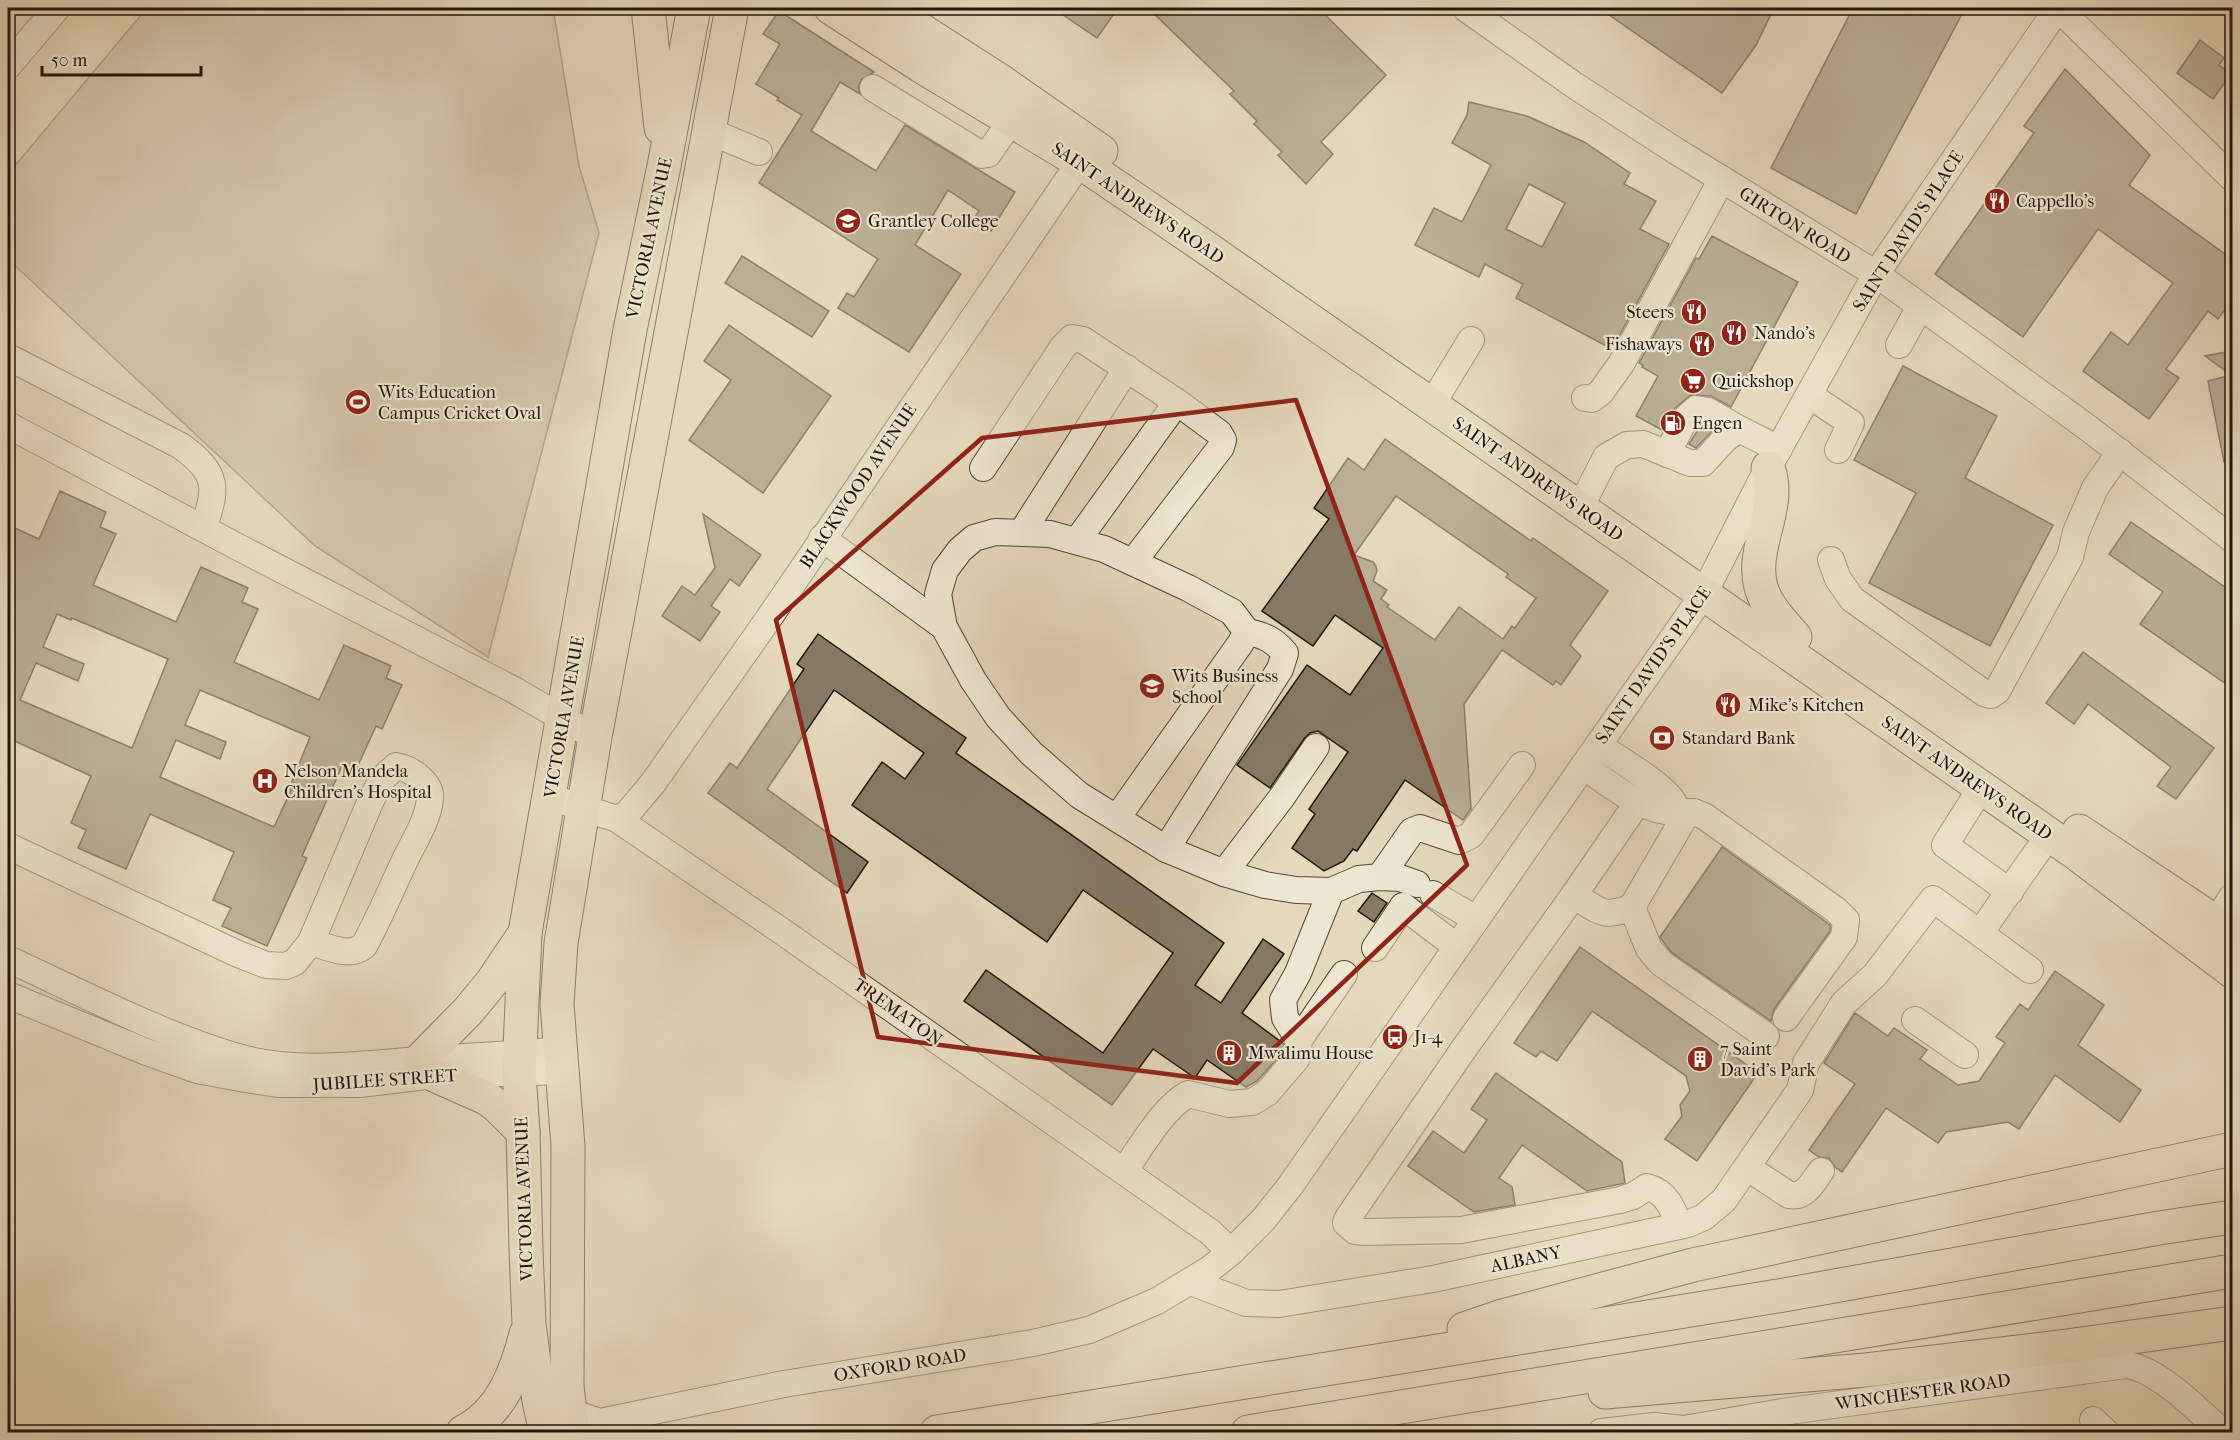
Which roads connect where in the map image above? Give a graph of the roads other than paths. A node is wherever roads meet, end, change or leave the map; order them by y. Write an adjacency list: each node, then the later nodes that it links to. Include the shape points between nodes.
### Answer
1 (57, 8): 9 (street)
2 (648, 8): 15 (main road)
3 (694, 8): 15 (main road, VICTORIA AVENUE)
4 (732, 8): 12 (main road, VICTORIA AVENUE)
5 (831, 8): 11 (main road, SAINT ANDREWS ROAD)
6 (887, 8): 14 (main road, SAINT ANDREWS ROAD, via 1002,82)
7 (1465, 8): 17 (street, GIRTON ROAD, via 1575,85)
8 (2058, 8): 16 (street); 18 (street, SAINT DAVID'S PLACE)
9 (8, 66)
10 (873, 88): 11 (street, via 982,155 988,154)
11 (1011, 121): 14 (main road, SAINT ANDREWS ROAD)
12 (709, 131): 13 (street); 48 (main road, VICTORIA AVENUE)
13 (759, 152)
14 (1085, 153): 25 (main road, SAINT ANDREWS ROAD); 38 (street, BLACKWOOD AVENUE)
15 (664, 166): 47 (main road, VICTORIA AVENUE, via 630,330)
16 (2232, 178)
17 (1722, 179): 18 (street, GIRTON ROAD); 26 (street, via 1622,363 1601,392 1592,399)
18 (1876, 274): 19 (street, GIRTON ROAD); 24 (street, SAINT DAVID'S PLACE)
19 (1920, 306): 21 (street); 31 (street, GIRTON ROAD)
20 (1471, 340): 25 (street)
21 (1899, 345)
22 (8, 357): 36 (street, via 182,446 198,458 214,486)
23 (1127, 368): 27 (street); 34 (street, via 1083,340 1072,338); 37 (street)
24 (1809, 394): 30 (street, via 1851,423); 33 (street, SAINT DAVID'S PLACE)
25 (1437, 397): 35 (main road, SAINT ANDREWS ROAD)
26 (1585, 398)
27 (1177, 402): 40 (street); 42 (street, via 1219,433 1221,447)
28 (8, 425): 36 (street)
29 (1739, 429): 32 (street, via 1703,463 1690,463); 32 (street, via 1708,411 1696,409 1685,419); 33 (street)
30 (1838, 450)
31 (2120, 452): 39 (street, GIRTON ROAD); 41 (street, via 2096,488 2076,532 2070,557 1991,695 1852,599)
32 (1667, 454): 35 (street, via 1643,444 1627,445 1606,457)
33 (1773, 459): 43 (street, SAINT DAVID'S PLACE); 46 (main road, via 1758,562 1761,588 1777,616)
34 (983, 468)
35 (1584, 500): 43 (main road, SAINT ANDREWS ROAD)
36 (202, 528): 47 (street, via 514,690)
37 (1022, 532): 40 (street); 44 (street, via 995,532 974,538 960,550 945,570 938,594)
38 (822, 538): 44 (street); 59 (street, BLACKWOOD AVENUE, via 652,783 627,814)
39 (2232, 539)
40 (1077, 541): 42 (street)
41 (1831, 560)
42 (1133, 562): 45 (street, via 1232,612)
43 (1708, 586): 46 (main road, SAINT ANDREWS ROAD); 49 (street, SAINT DAVID'S PLACE); 53 (main road, SAINT ANDREWS ROAD)
44 (944, 627): 58 (street, via 992,708 1031,753 1079,795)
45 (1246, 632): 58 (street); 62 (street, via 1274,641 1285,653 1280,669)
46 (1795, 636): 70 (main road, SAINT ANDREWS ROAD, via 1911,720)
47 (563, 720): 48 (street); 54 (main road, VICTORIA AVENUE)
48 (595, 737): 55 (main road, VICTORIA AVENUE)
49 (1598, 745): 52 (street, SAINT DAVID'S PLACE); 57 (street, via 1658,787)
50 (1317, 747): 63 (street)
51 (1522, 765): 64 (street, via 1471,836 1459,841 1420,828 1412,831)
52 (1583, 766): 57 (street, via 1644,806); 71 (street, SAINT DAVID'S PLACE)
53 (1981, 788): 60 (main road, SAINT ANDREWS ROAD); 66 (street, via 1945,845)
54 (550, 797): 55 (street, TREMATON); 72 (main road, VICTORIA AVENUE)
55 (583, 809): 59 (street, TREMATON); 87 (main road, VICTORIA AVENUE, via 561,943 557,1004)
56 (1631, 812): 67 (street)
57 (1681, 815): 69 (street); 82 (street, via 1694,812 1704,816 1846,920 1844,937)
58 (1117, 818): 62 (street)
59 (617, 819): 95 (street, TREMATON)
60 (2049, 835): 66 (street); 79 (main road, SAINT ANDREWS ROAD)
61 (8, 846): 74 (street, via 266,965 286,966 295,962)
62 (1166, 849): 63 (street)
63 (1224, 873): 65 (street, via 1265,885)
64 (1369, 878): 65 (street); 68 (street); 71 (street, via 1400,878)
65 (1331, 891): 85 (street, via 1283,1000 1285,1018)
66 (2010, 891): 73 (street)
67 (1574, 895): 69 (street, via 1609,914); 96 (street, via 1346,1223 1355,1231 1364,1232 1461,1230 1620,1200)
68 (1403, 906): 75 (street); 76 (street)
69 (1632, 907): 84 (street, via 1649,949 1661,963)
70 (2227, 917): 79 (street, via 2219,939)
71 (1476, 919): 75 (street, SAINT DAVID'S PLACE)
72 (525, 933): 88 (main road, VICTORIA AVENUE); 89 (main road)
73 (1980, 933): 78 (street); 93 (street, ALBANY, via 1933,899 1875,975 1844,1003 1806,1063 1800,1090)
74 (311, 942): 74 (street, via 383,778 396,766 414,773 430,796 424,820 364,945 358,951 348,952)
75 (1456, 947): 102 (street, SAINT DAVID'S PLACE, via 1290,1186)
76 (1375, 948)
77 (8, 959): 90 (street, JUBILEE STREET, via 178,1035 235,1056)
78 (2030, 970)
79 (2232, 971)
80 (1344, 974): 85 (street)
81 (8, 994): 90 (street, JUBILEE STREET, via 197,1070 278,1084)
82 (1786, 1018)
83 (1915, 1020): 86 (street)
84 (1766, 1035)
85 (1299, 1040): 95 (street, via 1297,1058 1267,1093 1252,1102 1229,1104 1188,1094 1178,1100)
86 (1965, 1055)
87 (562, 1060): 88 (street, JUBILEE STREET); 109 (main road, VICTORIA AVENUE, via 568,1146)
88 (520, 1063): 89 (street, JUBILEE STREET); 91 (main road, VICTORIA AVENUE)
89 (427, 1068): 90 (street, JUBILEE STREET); 91 (main road, via 497,1106)
90 (359, 1075)
91 (523, 1132): 106 (main road, VICTORIA AVENUE)
92 (2232, 1149): 107 (main road, via 1693,1265 1499,1317)
93 (1748, 1168): 94 (street, via 1797,1196 1805,1193); 99 (street, ALBANY, via 1715,1210)
94 (1821, 1170)
95 (1124, 1171): 102 (street, TREMATON, via 1210,1232)
96 (1647, 1187): 99 (street, via 1656,1189 1668,1200); 101 (street)
97 (2232, 1200): 100 (main road)
98 (2232, 1218): 100 (main road)
99 (1679, 1226): 101 (street, ALBANY)
100 (2159, 1228): 107 (main road, via 1784,1295)
101 (1643, 1233): 104 (street, ALBANY, via 1433,1279 1279,1304 1246,1304)
102 (1231, 1252): 104 (street, SAINT DAVID'S PLACE)
103 (2232, 1271): 108 (main road)
104 (1191, 1282): 109 (street, OXFORD ROAD, via 1089,1330 1033,1343 784,1384)
105 (2232, 1323): 108 (main road, via 1866,1370 1699,1386 1583,1393)
106 (529, 1324): 109 (main road, VICTORIA AVENUE, via 539,1401); 111 (main road, via 516,1370 503,1396 488,1414)
107 (1406, 1355): 112 (main road)
108 (1510, 1389): 113 (main road)
109 (565, 1429)
110 (1686, 1431): 114 (street, WINCHESTER ROAD, via 1654,1426); 115 (street, WINCHESTER ROAD, via 1782,1412 2109,1366 2137,1366 2162,1380)
111 (463, 1432)
112 (937, 1432)
113 (1248, 1432)
114 (1601, 1432)
115 (2222, 1432)

